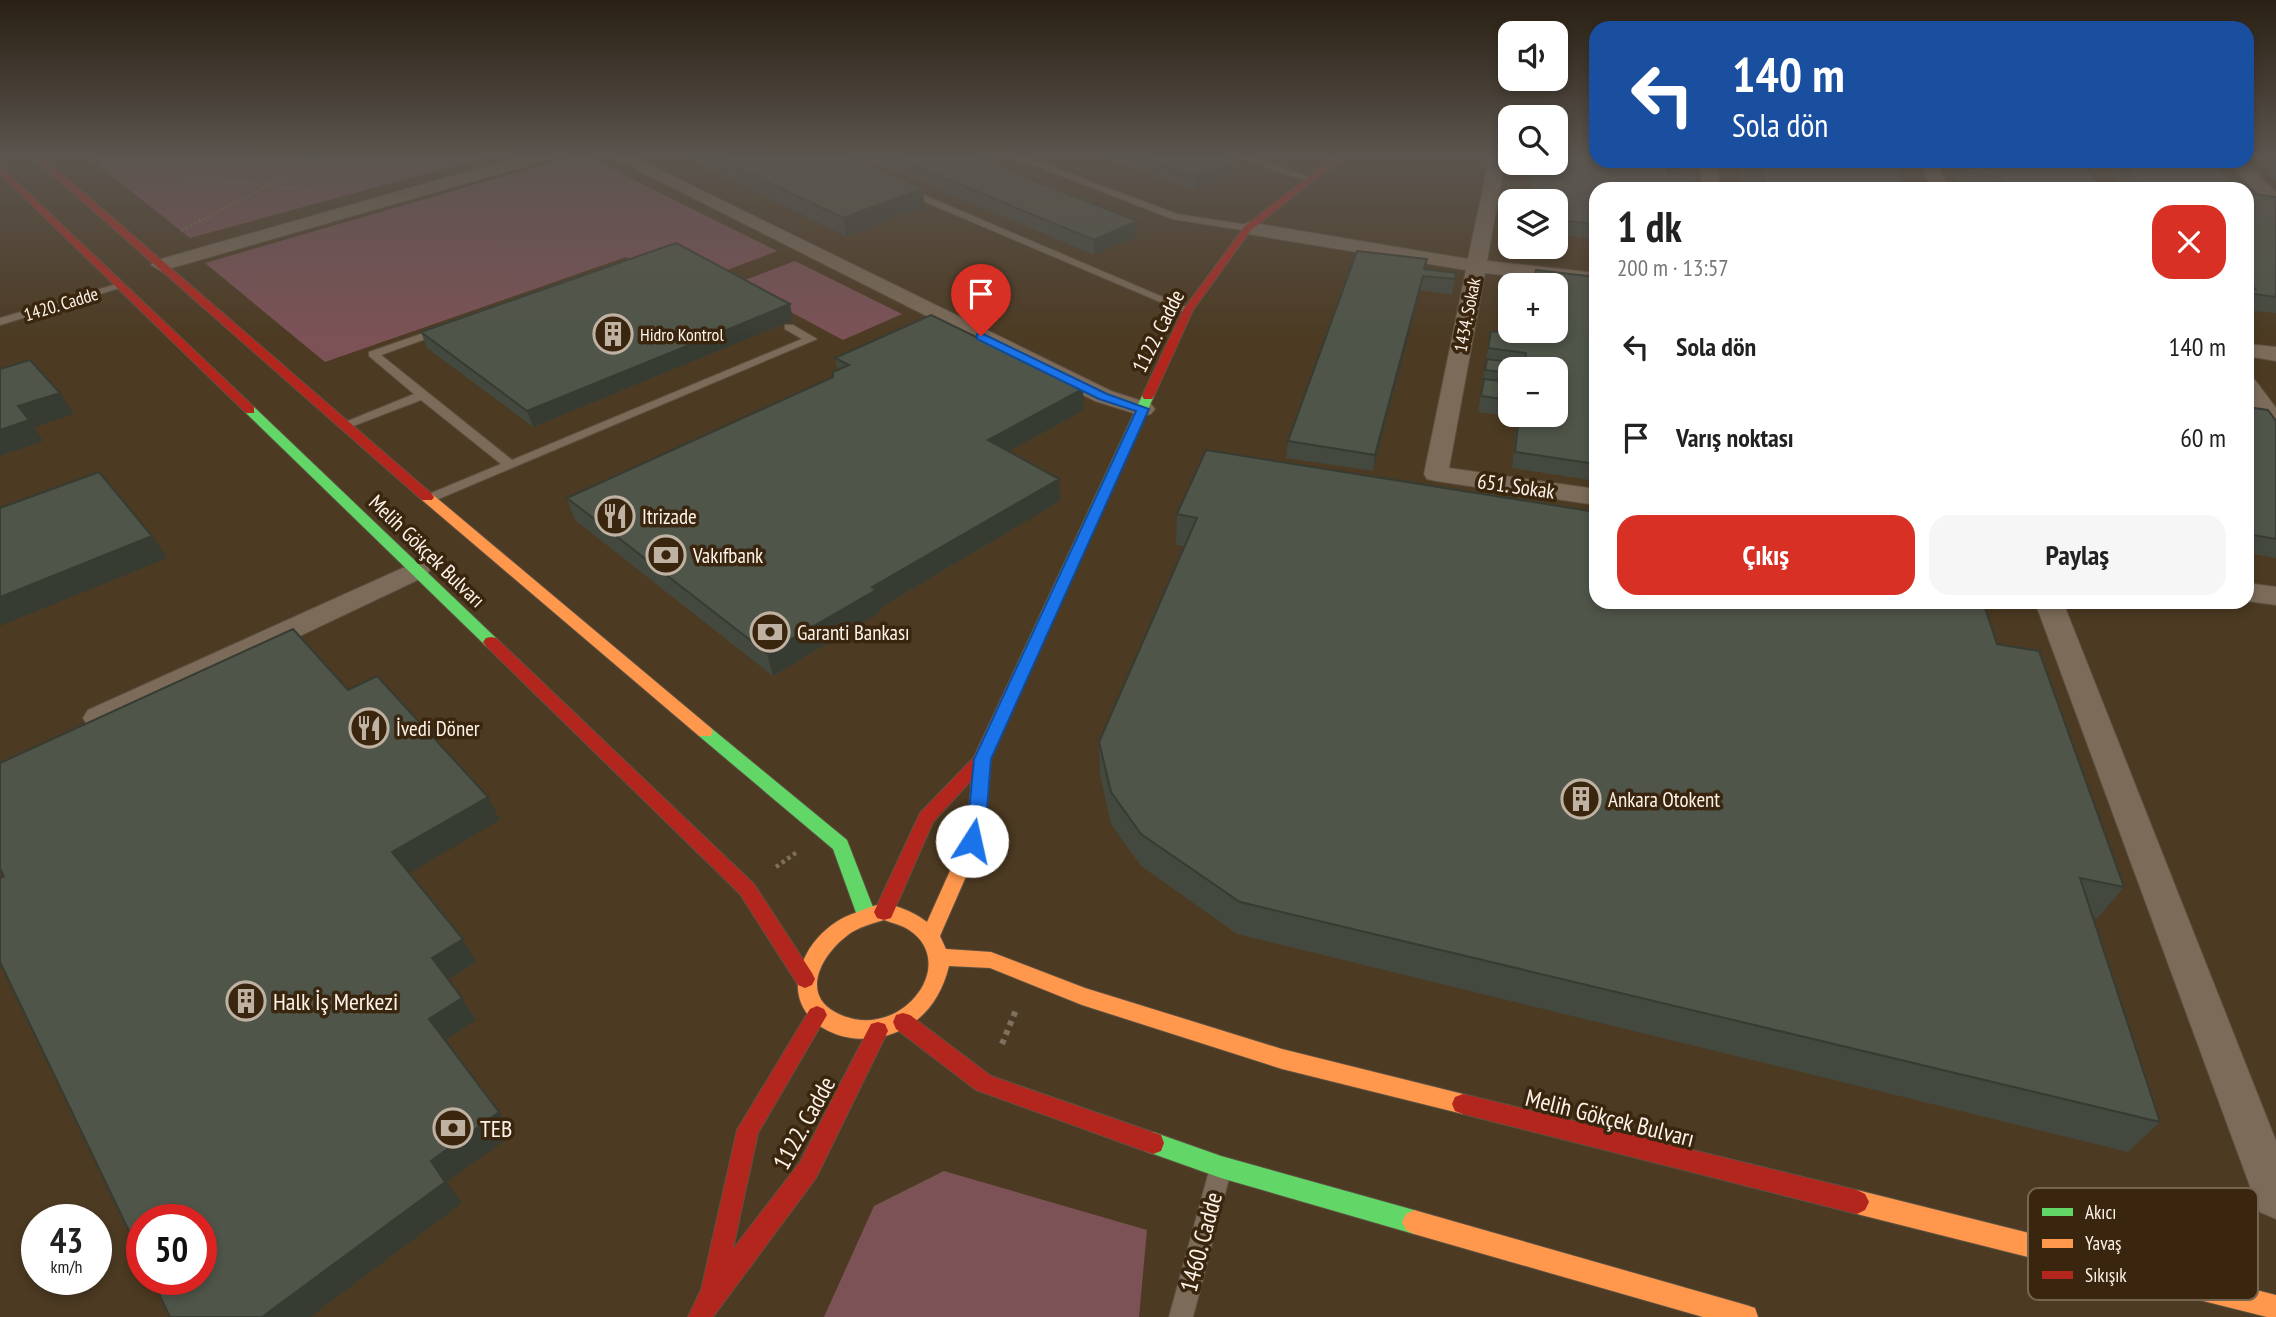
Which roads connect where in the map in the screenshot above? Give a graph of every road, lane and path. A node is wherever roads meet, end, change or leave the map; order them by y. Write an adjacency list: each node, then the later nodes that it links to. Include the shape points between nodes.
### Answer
1 (49, 216): 15 (main road, Melih Gökçek Bulvarı)
2 (105, 216): 12 (main road, Melih Gökçek Bulvarı)
3 (209, 216): 11 (path)
4 (330, 216): 12 (street)
5 (740, 216): 24 (street, via 1103,396)
6 (967, 216): 16 (lane)
7 (1174, 216): 10 (lane)
8 (1262, 216): 10 (main road, 1122. Cadde)
9 (1486, 216): 13 (street, 1434. Sokak)
10 (1248, 228): 13 (street); 16 (main road, 1122. Cadde)
11 (181, 231)
12 (161, 265): 26 (main road, Melih Gökçek Bulvarı)
13 (1476, 267): 14 (street); 28 (street, 1434. Sokak)
14 (1589, 278)
15 (121, 286): 17 (lane, 1420. Cadde); 31 (main road, Melih Gökçek Bulvarı)
16 (1188, 310): 24 (main road, 1122. Cadde)
17 (0, 322)
18 (449, 327): 23 (lane, via 373,354)
19 (789, 327): 27 (lane, via 811,339)
20 (2254, 351): 21 (street)
21 (2276, 354)
22 (2254, 394): 25 (street)
23 (424, 395): 26 (lane); 27 (lane)
24 (1143, 409): 36 (main road, 1122. Cadde)
25 (2276, 424)
26 (344, 425): 30 (main road, Melih Gökçek Bulvarı)
27 (510, 465): 30 (lane)
28 (1436, 474): 29 (street, 651. Sokak)
29 (1589, 496)
30 (429, 499): 37 (main road, Melih Gökçek Bulvarı)
31 (416, 570): 35 (street); 38 (main road, Melih Gökçek Bulvarı)
32 (2254, 593): 33 (street)
33 (2276, 596)
34 (2052, 609): 50 (street)
35 (76, 729)
36 (982, 759): 39 (main road, 1122. Cadde, via 926,818); 41 (main road, 1122. Cadde, via 976,833)
37 (824, 831): 38 (path); 40 (main road, Melih Gökçek Bulvarı, via 841,845)
38 (747, 889): 44 (main road, Melih Gökçek Bulvarı)
39 (884, 912): 40 (main road); 41 (main road, via 920,924)
40 (866, 915): 44 (main road, via 831,936 813,956)
41 (930, 937): 42 (main road)
42 (940, 957): 43 (main road, Melih Gökçek Bulvarı, via 991,960); 46 (main road, via 939,981 926,1003)
43 (1031, 976): 48 (path); 51 (main road, Melih Gökçek Bulvarı, via 1282,1059)
44 (805, 979): 45 (main road)
45 (817, 1015): 47 (main road, via 844,1030); 52 (main road, 1122. Cadde, via 748,1130)
46 (903, 1022): 47 (main road); 48 (main road)
47 (878, 1031): 52 (main road, 1122. Cadde, via 808,1170)
48 (984, 1083): 49 (main road)
49 (1221, 1167): 56 (lane, 1460. Cadde); 57 (main road)
50 (2276, 1197)
51 (2028, 1245)
52 (709, 1298): 55 (main road, 1122. Cadde)
53 (2248, 1300): 54 (main road, Melih Gökçek Bulvarı)
54 (2276, 1307)
55 (700, 1317)
56 (1181, 1317)
57 (1746, 1317)

